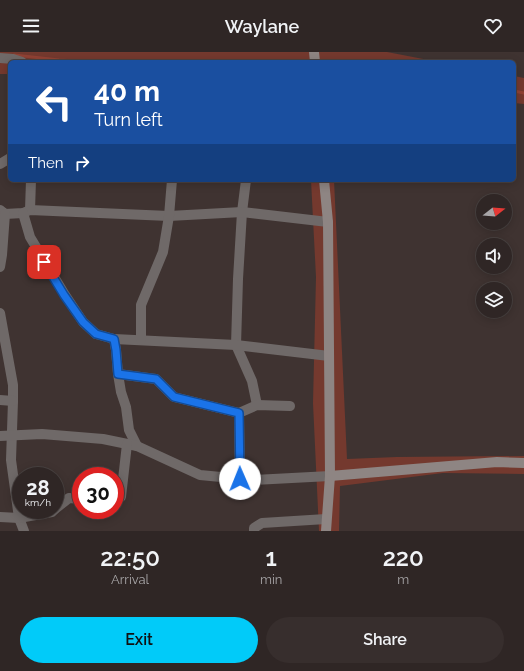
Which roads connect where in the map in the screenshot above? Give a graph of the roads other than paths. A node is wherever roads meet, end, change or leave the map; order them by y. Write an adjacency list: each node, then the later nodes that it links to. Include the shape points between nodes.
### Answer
1 (0, 58): 2 (street)
2 (16, 60)
3 (31, 182): 7 (street)
4 (172, 182): 10 (street)
5 (246, 182): 9 (street)
6 (324, 182): 11 (street)
7 (26, 211): 8 (street); 10 (street); 14 (street, via 30,237 64,295 83,322 96,334)
8 (3, 212): 12 (street)
9 (242, 212): 10 (street); 11 (street); 16 (street)
10 (169, 216): 15 (street, via 163,252 141,305)
11 (328, 222): 17 (street)
12 (0, 267)
13 (0, 313): 20 (street, via 13,385)
14 (114, 339): 15 (street); 18 (street)
15 (141, 340): 16 (street)
16 (236, 345): 17 (street); 21 (street, via 252,381)
17 (329, 356): 31 (street)
18 (118, 374): 23 (street, via 156,379 174,397); 27 (street, via 129,430)
19 (0, 400): 20 (street)
20 (13, 401): 25 (street)
21 (257, 405): 22 (street); 23 (street)
22 (290, 406)
23 (239, 413): 32 (street)
24 (0, 436): 25 (street)
25 (12, 436): 26 (street, via 42,434 102,439); 29 (street)
26 (127, 444): 27 (street); 30 (street)
27 (138, 446): 32 (street, via 200,475)
28 (524, 462): 31 (street)
29 (12, 467)
30 (124, 470)
31 (330, 476): 32 (street); 36 (street)
32 (240, 479)
33 (0, 517): 34 (street)
34 (12, 518)
35 (19, 519): 37 (street)
36 (326, 520): 38 (street, via 262,523 254,528); 39 (street)
37 (24, 531)
38 (254, 531)
39 (326, 531)

